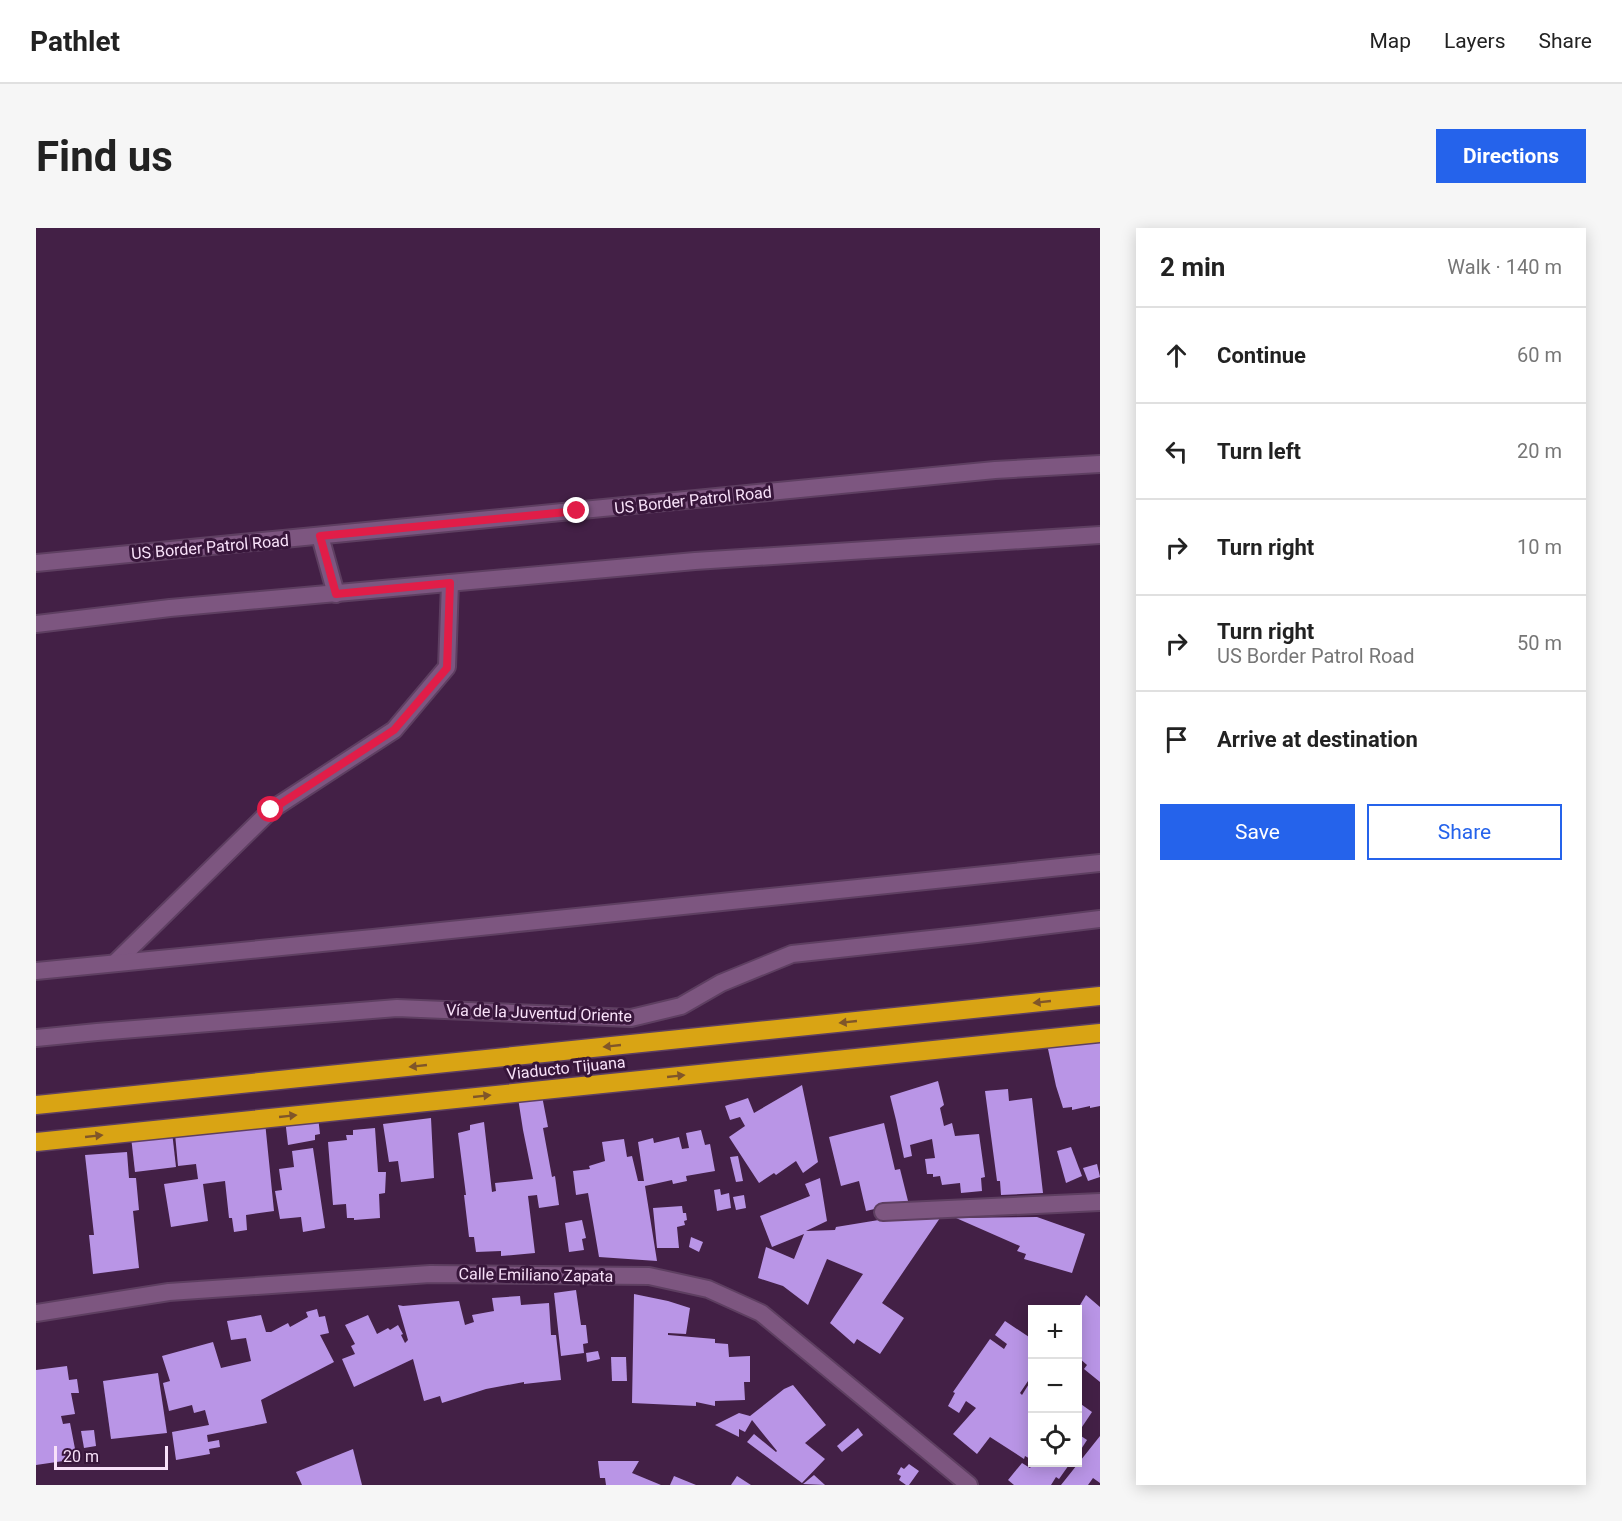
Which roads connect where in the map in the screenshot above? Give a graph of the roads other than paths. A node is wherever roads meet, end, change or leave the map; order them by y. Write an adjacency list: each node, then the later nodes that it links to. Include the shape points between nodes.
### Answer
1 (1100, 464): 3 (street, US Border Patrol Road, via 994,470)
2 (1100, 535): 5 (street, via 695,561)
3 (320, 536): 4 (street, US Border Patrol Road); 6 (street)
4 (36, 563)
5 (450, 583): 6 (street); 10 (street, via 447,668 394,730 271,810)
6 (336, 594): 7 (street)
7 (36, 624)
8 (1100, 863): 10 (street)
9 (1100, 919): 14 (street, Vía de la Juventud Oriente, via 792,954 721,983 681,1006 631,1018 397,1008)
10 (115, 963): 11 (street)
11 (36, 971)
12 (1100, 996): 15 (highway, Viaducto Tijuana, one-way to 15)
13 (1100, 1033): 16 (highway, Viaducto Tijuana, one-way to 13)
14 (36, 1038)
15 (36, 1105)
16 (36, 1142)
17 (1100, 1202): 18 (street)
18 (883, 1212)
19 (36, 1313): 20 (street, Calle Emiliano Zapata, via 169,1292 430,1274 649,1276 708,1289 761,1313)
20 (969, 1485)

